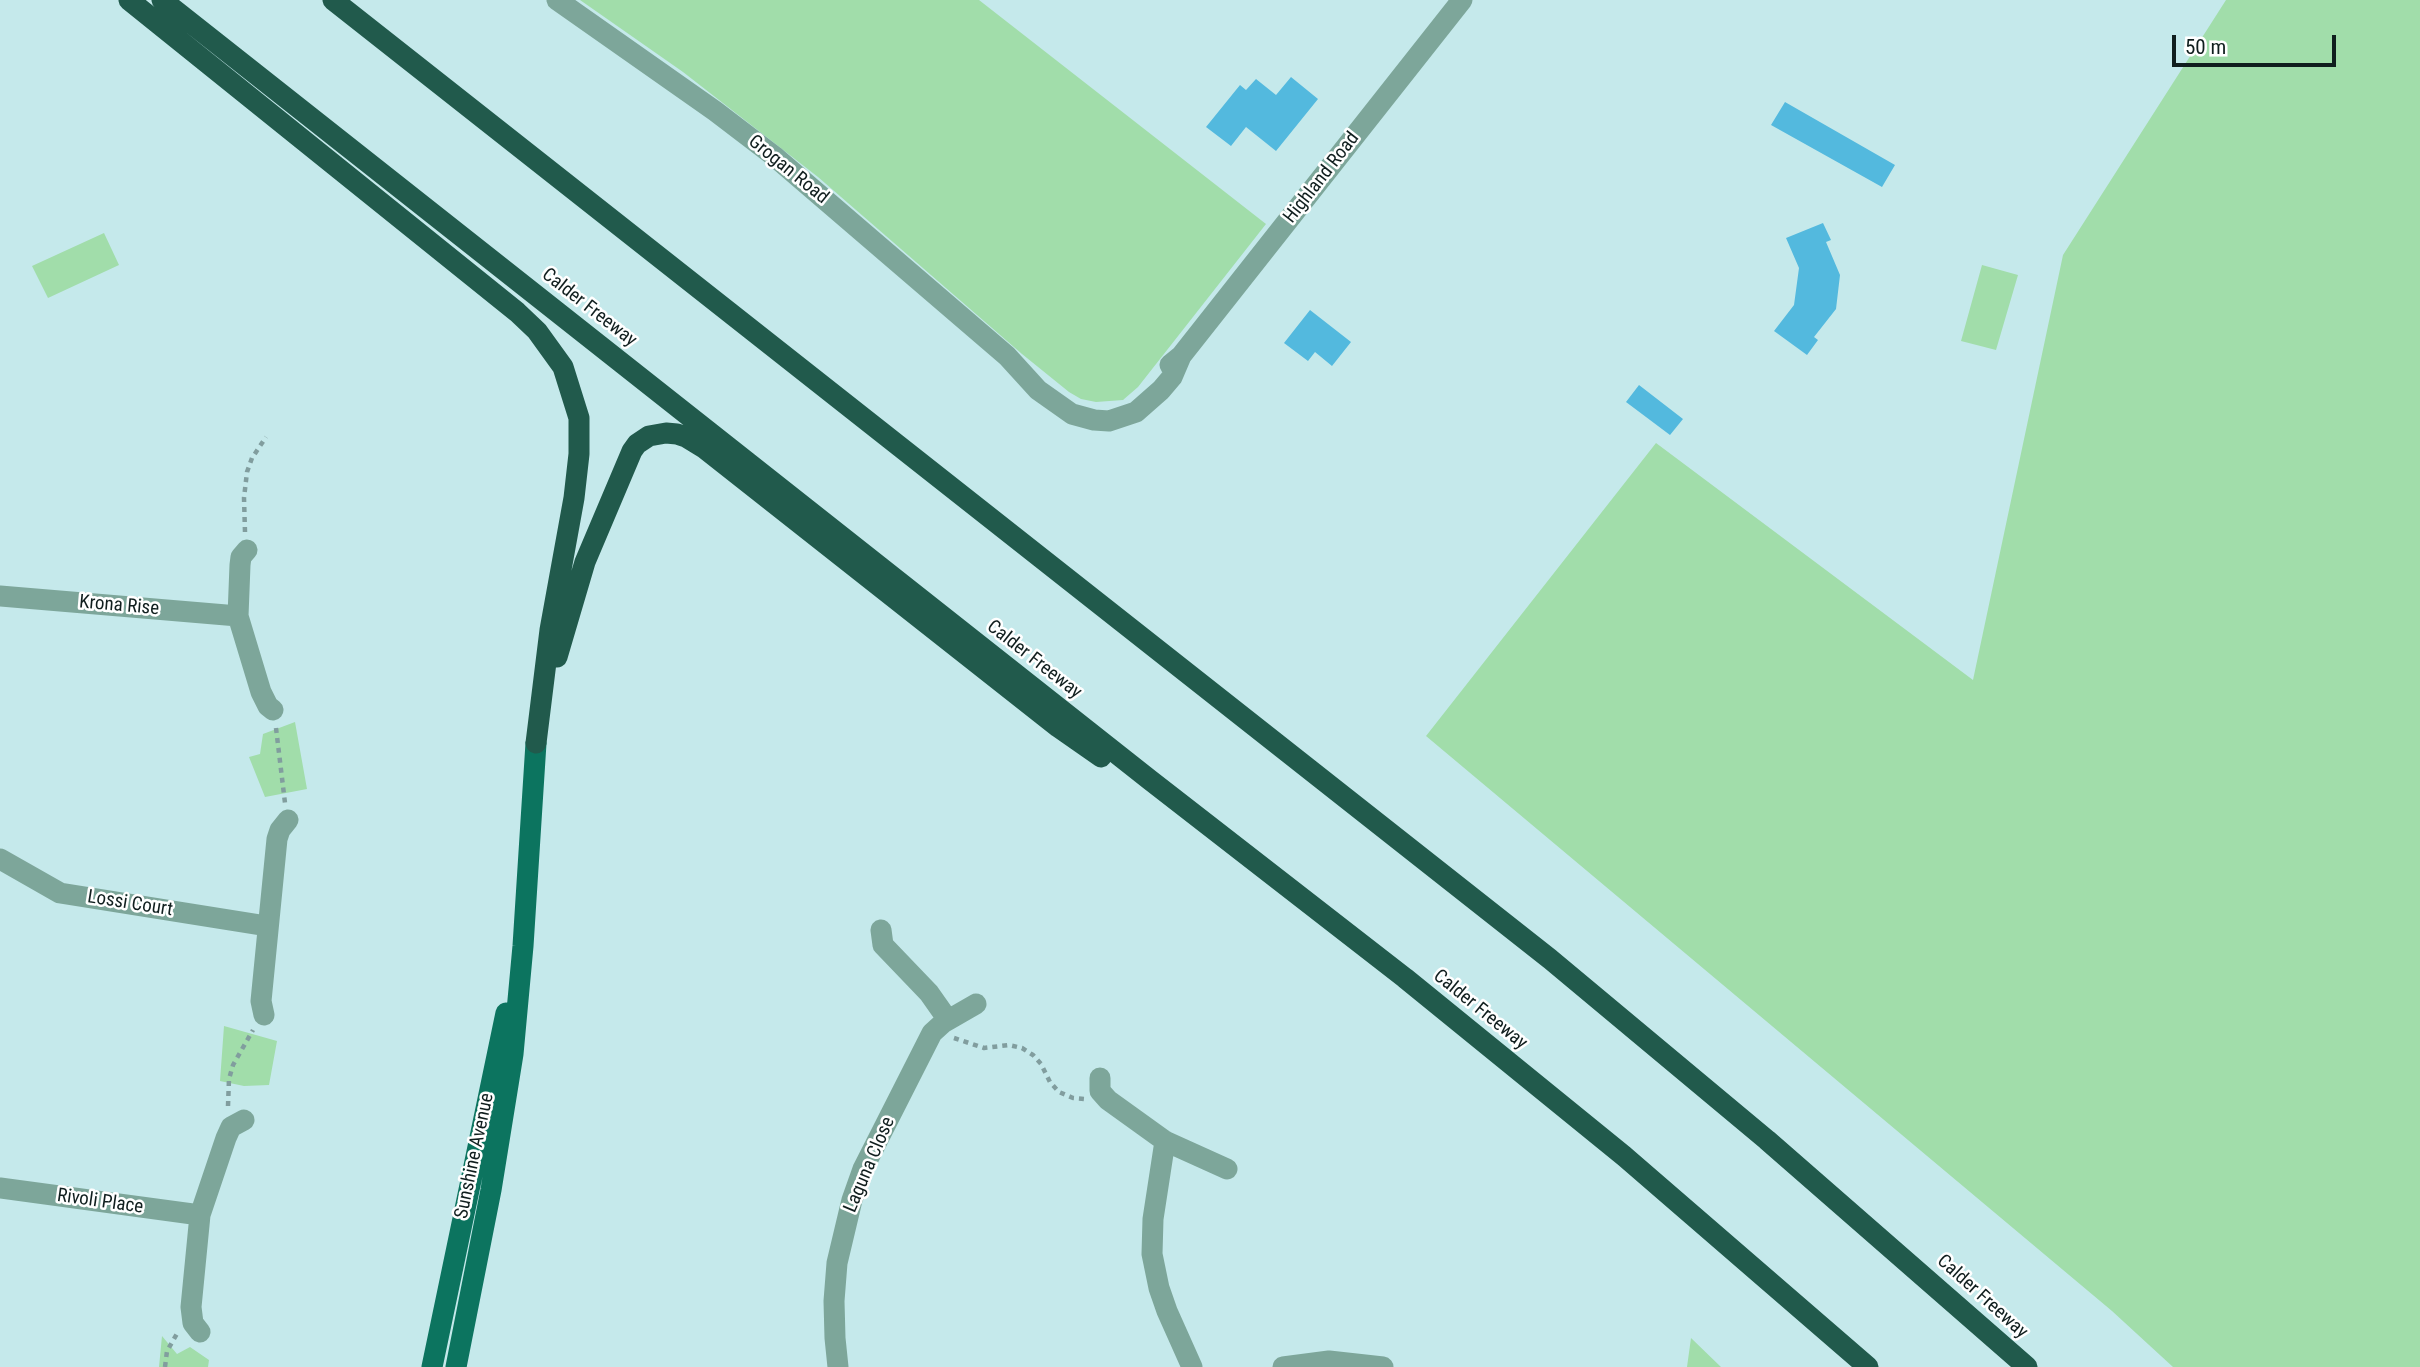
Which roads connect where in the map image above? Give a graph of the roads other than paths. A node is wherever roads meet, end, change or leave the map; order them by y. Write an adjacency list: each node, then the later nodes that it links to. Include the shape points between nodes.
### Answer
1 (129, 0): 11 (highway, via 516,312 537,331 563,367 579,418 579,454)
2 (162, 0): 12 (highway, Calder Freeway)
3 (333, 0): 35 (highway, Calder Freeway, via 1550,959 1777,1148)
4 (557, 0): 6 (street, Grogan Road, via 774,156 1060,407 1083,418)
5 (1462, 0): 6 (street, Highland Road, via 1181,356 1171,377 1144,407 1127,416)
6 (1108, 414)
7 (247, 550): 9 (street, via 241,556)
8 (0, 596): 9 (street, Krona Rise)
9 (238, 616): 10 (street, via 261,692)
10 (273, 710)
11 (536, 743): 12 (highway, via 578,584 608,503 637,444 667,433 704,448 1080,743); 17 (main road, Sunshine Avenue)
12 (1150, 780): 34 (highway, Calder Freeway, via 1613,1147)
13 (288, 820): 15 (street, via 277,839)
14 (0, 859): 15 (street, Lossi Court, via 60,893)
15 (268, 926): 19 (street, via 261,1001)
16 (881, 930): 20 (street, via 883,945)
17 (523, 946): 28 (main road, Sunshine Avenue, via 496,1051); 29 (main road, Sunshine Avenue, via 513,1054)
18 (975, 1004): 20 (street, Laguna Close)
19 (264, 1015)
20 (948, 1020): 30 (street, Laguna Close, via 932,1033 852,1200 837,1263)
21 (1100, 1085): 23 (street, via 1108,1100)
22 (237, 1123): 26 (street)
23 (1165, 1141): 24 (street); 31 (street, via 1152,1254 1159,1289)
24 (1227, 1169)
25 (0, 1188): 26 (street, Rivoli Place)
26 (200, 1215): 27 (street, via 191,1307)
27 (197, 1328)
28 (432, 1367)
29 (456, 1367)
30 (838, 1367)
31 (1192, 1367)
32 (1283, 1367): 33 (street, via 1329,1361)
33 (1383, 1367)
34 (1868, 1367)
35 (2027, 1367)

